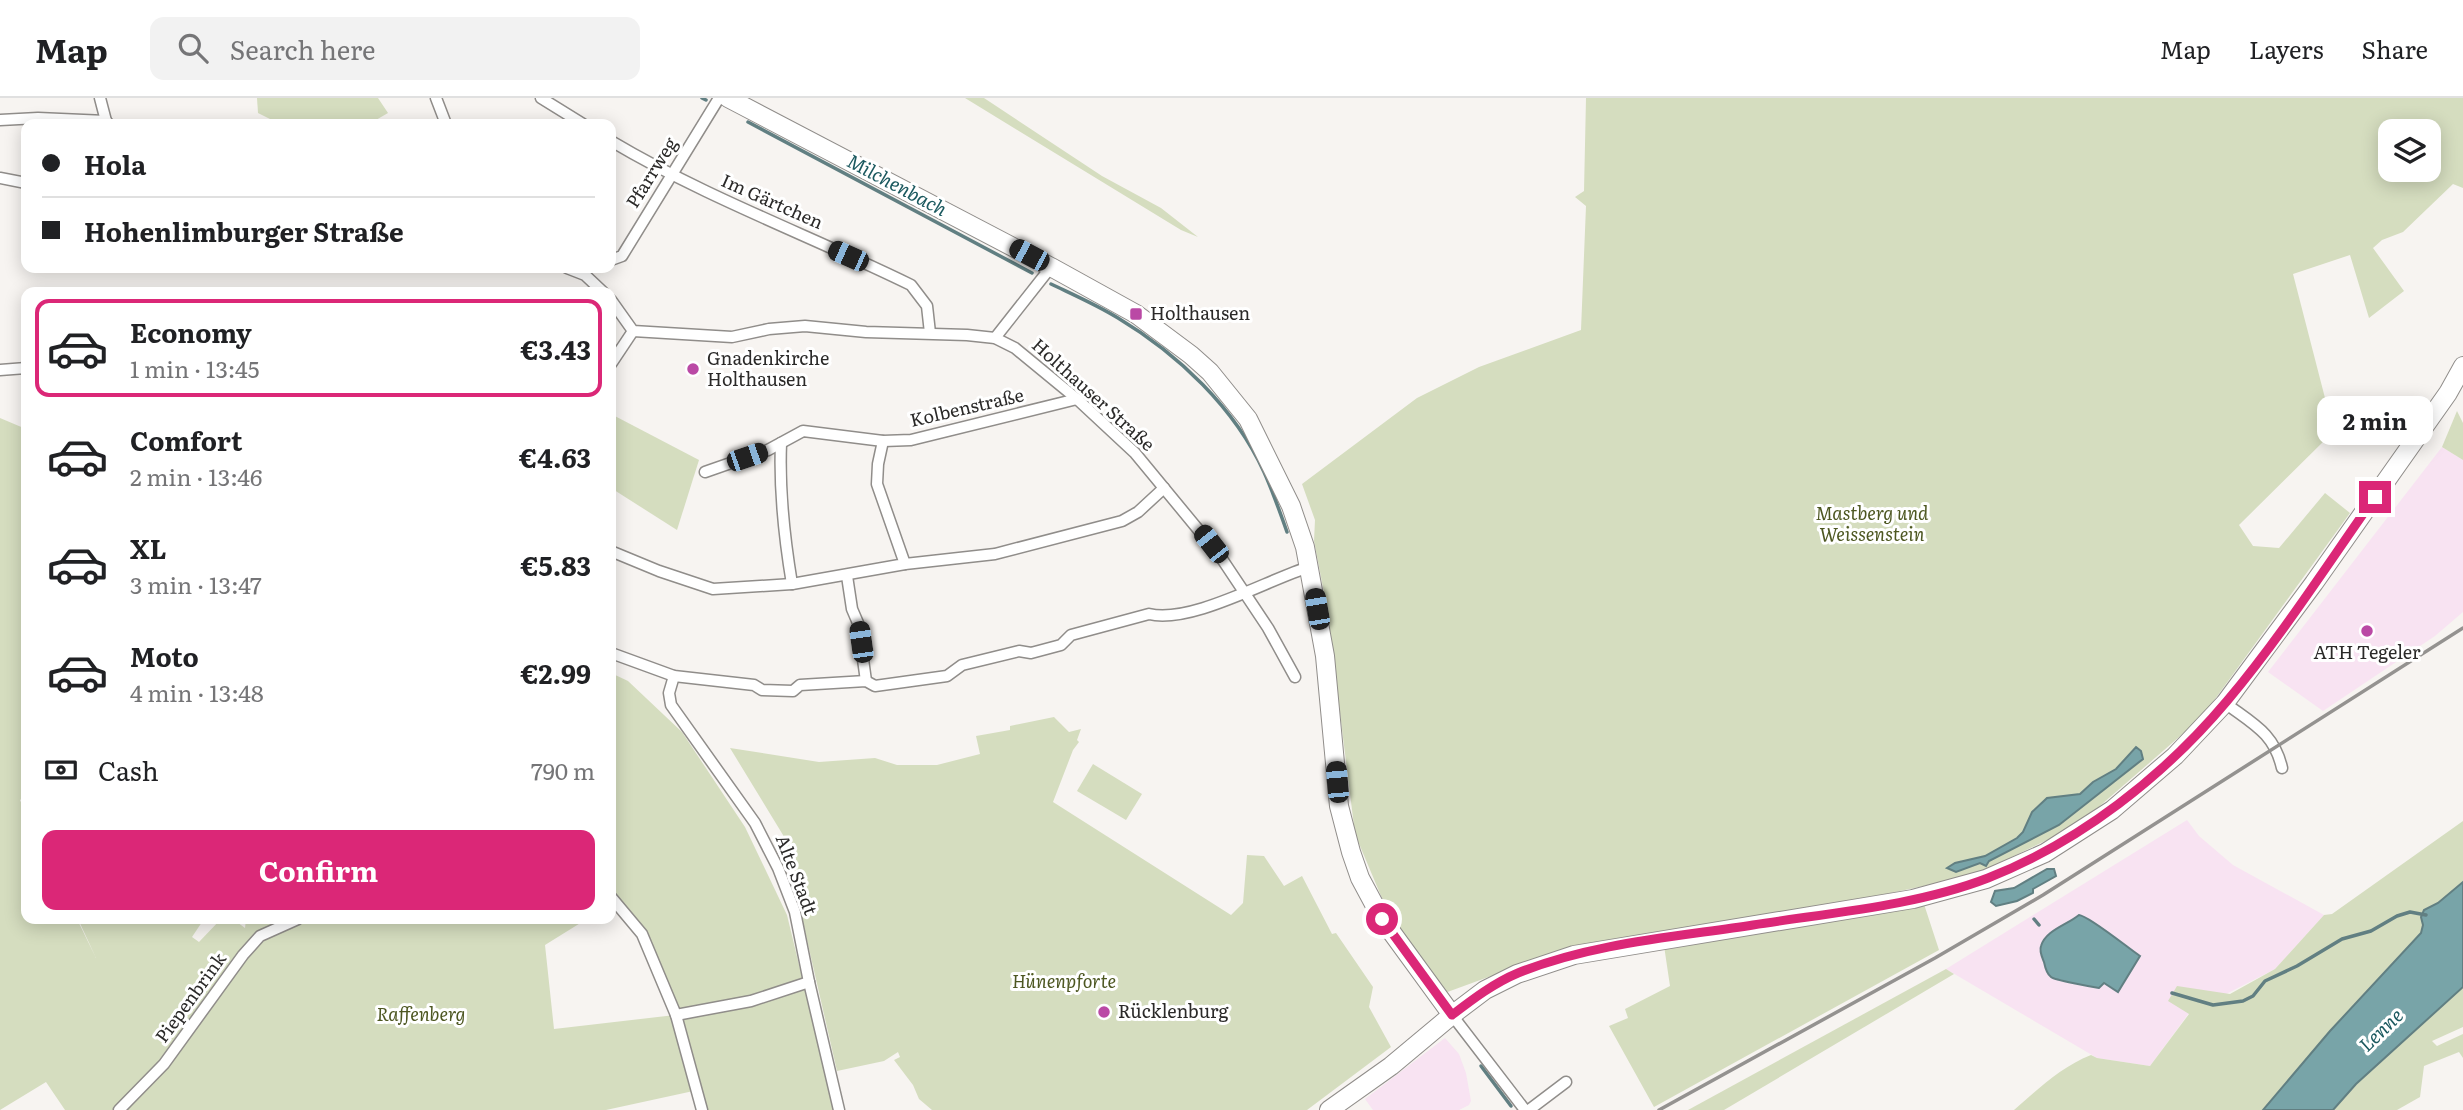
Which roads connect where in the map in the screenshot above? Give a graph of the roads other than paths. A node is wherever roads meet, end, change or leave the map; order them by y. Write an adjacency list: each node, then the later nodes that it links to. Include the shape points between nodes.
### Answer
1 (100, 98): 7 (street)
2 (436, 98): 8 (street)
3 (541, 98): 9 (street)
4 (719, 98): 12 (street, Pfarrweg)
5 (728, 98): 16 (main road)
6 (55, 119): 10 (street)
7 (106, 119)
8 (444, 119)
9 (575, 119)
10 (0, 120)
11 (616, 144): 12 (street, Im Gärtchen)
12 (671, 175): 15 (street, Pfarrweg, via 622,256); 21 (street, Im Gärtchen, via 911,285 927,306)
13 (0, 178): 14 (street)
14 (21, 182)
15 (616, 258)
16 (1051, 267): 22 (street); 34 (main road, via 1136,314 1210,372 1248,419 1269,460 1291,506)
17 (579, 273): 18 (street)
18 (597, 287)
19 (616, 307): 20 (street)
20 (633, 331): 21 (street, Holthauser Straße, via 732,337 804,326); 23 (street)
21 (930, 333): 22 (street, Holthauser Straße)
22 (995, 338): 27 (street, Holthauser Straße, via 1015,348)
23 (616, 356)
24 (2463, 366): 42 (main road)
25 (21, 368): 26 (street)
26 (0, 370)
27 (1077, 399): 28 (street, Kolbenstraße, via 911,440); 31 (street, Holthauser Straße, via 1135,453)
28 (883, 441): 29 (street, Kolbenstraße, via 803,431); 33 (street, via 877,484)
29 (781, 443): 30 (street, Kolbenstraße); 36 (street, via 783,528)
30 (705, 472)
31 (1164, 488): 33 (street, via 1122,521 995,554); 37 (street, Holthauser Straße)
32 (616, 553): 36 (street, via 713,589)
33 (905, 564): 35 (street)
34 (1309, 567): 37 (street); 48 (main road, via 1325,656 1343,830 1360,878 1382,919)
35 (847, 576): 36 (street); 41 (street)
36 (792, 584)
37 (1246, 592): 40 (street, Holthauser Straße); 41 (street, via 1208,607 1160,617 1149,614 1071,635 1062,645 1031,653 1019,651 962,665 947,676 875,686)
38 (616, 655): 39 (street)
39 (674, 677): 41 (street, via 793,691 800,685); 46 (street, Alte Stadt, via 671,705 755,823 778,868 795,912)
40 (1294, 677)
41 (866, 681)
42 (2225, 703): 43 (street, via 2265,732); 48 (main road, via 2175,756 2112,810 2045,853 1986,879 1913,899 1574,955 1517,974 1485,990)
43 (2282, 768)
44 (616, 903): 47 (street, via 642,934)
45 (287, 924): 50 (street, Piepenbrink, via 260,936 164,1064)
46 (808, 982): 47 (street, via 751,1001); 52 (street, Alte Stadt)
47 (676, 1015): 51 (street)
48 (1452, 1015): 53 (main road); 54 (street)
49 (1566, 1082): 54 (street)
50 (120, 1110)
51 (702, 1110)
52 (839, 1110)
53 (1329, 1110)
54 (1527, 1110)

